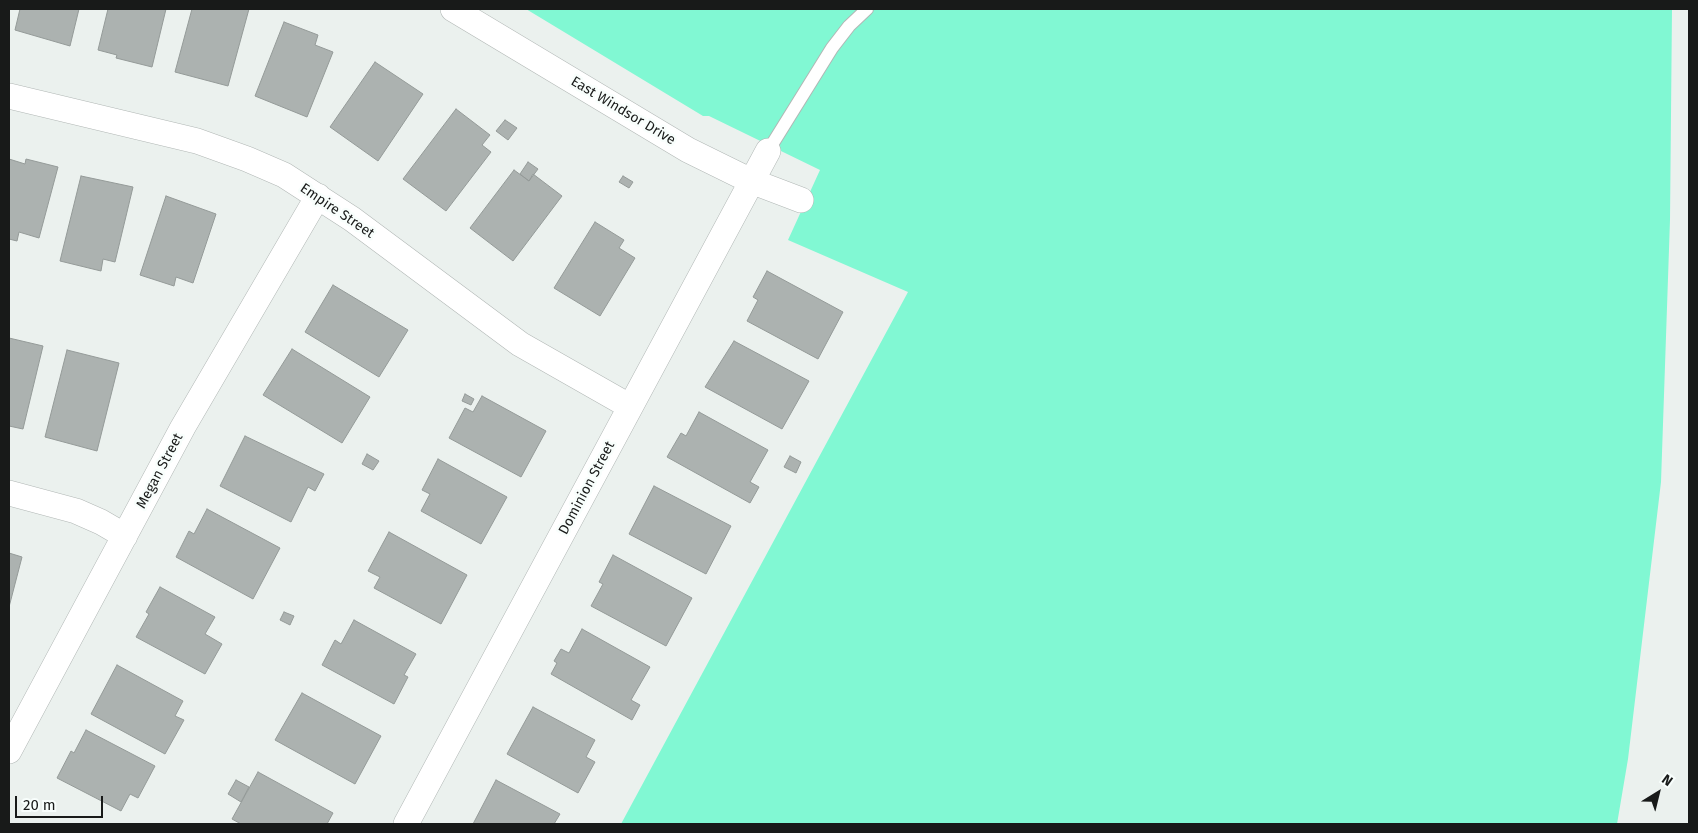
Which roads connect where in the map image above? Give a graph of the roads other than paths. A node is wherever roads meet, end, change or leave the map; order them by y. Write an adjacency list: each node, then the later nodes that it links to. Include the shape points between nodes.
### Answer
1 (452, 9): 5 (street, East Windsor Drive, via 688,150)
2 (867, 9): 4 (lane, via 832,48)
3 (9, 96): 6 (street, Empire Street, via 197,141 247,158)
4 (768, 151): 5 (street, Dominion Street)
5 (750, 181): 7 (street, East Windsor Drive); 8 (street, Dominion Street)
6 (318, 196): 8 (street, Empire Street, via 520,344); 10 (street, Megan Street, via 183,427)
7 (801, 200)
8 (629, 406): 12 (street, Dominion Street)
9 (9, 492): 10 (street, via 76,511)
10 (125, 536): 11 (street, Megan Street)
11 (9, 751)
12 (406, 824)

